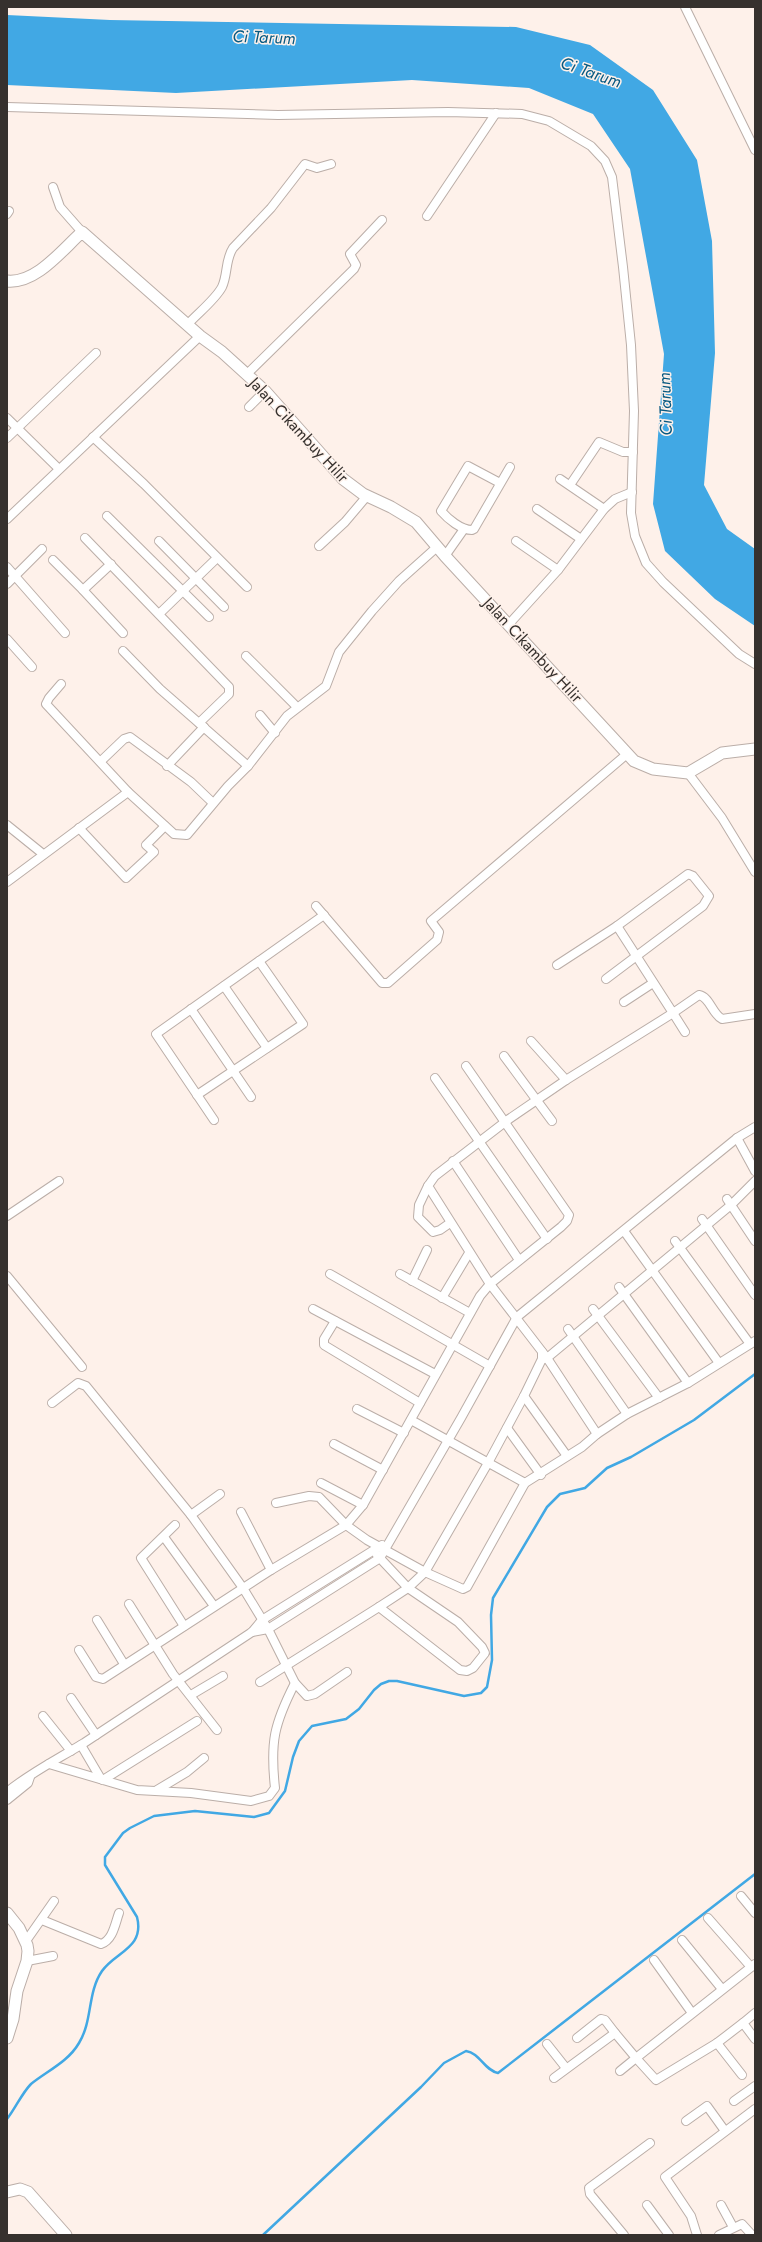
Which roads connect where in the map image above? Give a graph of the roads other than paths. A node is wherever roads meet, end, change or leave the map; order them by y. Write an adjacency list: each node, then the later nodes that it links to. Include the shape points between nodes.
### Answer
1 (685, 7): 4 (street)
2 (7, 107): 3 (street, via 295,115 384,112)
3 (496, 113): 7 (street); 21 (street, via 526,115 549,121 591,146 610,169 631,345)
4 (755, 150)
5 (331, 164): 11 (street, via 316,168 305,164 271,208 229,253 221,288)
6 (52, 187): 9 (street, via 60,207)
7 (427, 216)
8 (382, 220): 14 (street, via 350,254 356,264 354,269)
9 (82, 232): 10 (street, via 35,273 18,281); 11 (street, Jalan Cikambuy Hilir)
10 (7, 281)
11 (188, 324): 12 (street, Jalan Cikambuy Hilir)
12 (200, 336): 14 (street, Jalan Cikambuy Hilir); 19 (street)
13 (96, 352): 18 (street)
14 (246, 374): 15 (street, Jalan Cikambuy Hilir)
15 (265, 391): 16 (street); 28 (street, Jalan Cikambuy Hilir, via 337,473)
16 (249, 407)
17 (7, 418): 18 (street)
18 (17, 428): 20 (street); 23 (street)
19 (93, 437): 23 (street); 42 (street)
20 (7, 438)
21 (633, 452): 26 (street, via 623,452 599,442); 27 (street)
22 (510, 467): 25 (street)
23 (59, 469): 32 (street)
24 (560, 480): 26 (street)
25 (500, 483): 33 (street, via 474,529); 33 (street, via 468,466 440,508 447,518)
26 (570, 486): 30 (street)
27 (632, 492): 30 (street, via 614,498); 62 (street, via 632,526 646,563 699,617 739,654)
28 (367, 496): 38 (street); 39 (street, Jalan Cikambuy Hilir, via 416,522)
29 (537, 509): 35 (street)
30 (604, 509): 35 (street)
31 (107, 516): 52 (street)
32 (7, 519)
33 (464, 529): 41 (street)
34 (85, 538): 44 (street)
35 (581, 539): 46 (street)
36 (158, 541): 48 (street)
37 (516, 541): 46 (street)
38 (319, 546)
39 (437, 547): 41 (street, Jalan Cikambuy Hilir); 65 (street, via 398,581 352,635 339,652 326,686)
40 (42, 549): 47 (street)
41 (444, 556): 56 (street, Jalan Cikambuy Hilir)
42 (217, 558): 48 (street); 50 (street)
43 (53, 560): 51 (street)
44 (111, 564): 51 (street); 54 (street)
45 (7, 567): 47 (street)
46 (558, 570): 56 (street)
47 (15, 576): 49 (street); 57 (street)
48 (196, 578): 52 (street); 53 (street)
49 (7, 584)
50 (247, 587)
51 (83, 590): 58 (street)
52 (183, 590): 54 (street); 55 (street)
53 (224, 607)
54 (159, 614): 67 (street, via 230,689 229,694)
55 (210, 617)
56 (509, 624): 70 (street, Jalan Cikambuy Hilir)
57 (65, 633)
58 (123, 633)
59 (7, 639): 63 (street)
60 (123, 651): 67 (street, via 160,689)
61 (246, 656): 65 (street)
62 (755, 664)
63 (32, 667)
64 (61, 684): 71 (street, via 46,704)
65 (297, 707): 68 (street, via 286,716)
66 (260, 715): 68 (street)
67 (202, 725): 72 (street); 73 (street)
68 (275, 732): 73 (street)
69 (755, 749): 74 (street, via 722,753)
70 (627, 754): 74 (street, Jalan Cikambuy Hilir, via 634,761 653,769); 84 (street, via 431,921 439,932 436,940 388,983 382,983)
71 (101, 761): 72 (street, via 126,737 130,737); 75 (street)
72 (167, 766): 76 (street, via 191,782)
73 (248, 766): 76 (street)
74 (692, 771): 81 (street)
75 (128, 792): 78 (street); 79 (street)
76 (213, 803): 78 (street, via 187,835 174,834)
77 (7, 825): 80 (street)
78 (165, 826): 79 (street, via 146,845 154,852 126,878)
79 (80, 828): 80 (street)
80 (43, 854): 82 (street)
81 (755, 872)
82 (7, 882)
83 (316, 906): 84 (street)
84 (324, 915): 87 (street)
85 (617, 926): 86 (street); 86 (street, via 688,874 693,876 709,896 703,906); 88 (street)
86 (636, 956): 89 (street); 90 (street)
87 (259, 961): 91 (street); 98 (street, via 303,1024)
88 (557, 966)
89 (606, 979)
90 (653, 982): 92 (street); 94 (street)
91 (224, 986): 93 (street); 98 (street)
92 (624, 1002)
93 (191, 1010): 101 (street); 104 (street, via 156,1034)
94 (673, 1013): 95 (street, via 699,995 722,1019); 96 (street); 103 (street)
95 (755, 1014)
96 (685, 1032)
97 (531, 1041): 103 (street)
98 (267, 1048): 101 (street)
99 (504, 1056): 106 (street)
100 (466, 1066): 109 (street)
101 (233, 1071): 104 (street); 105 (street)
102 (435, 1078): 112 (street)
103 (566, 1080): 106 (street)
104 (197, 1095): 107 (street)
105 (251, 1097)
106 (537, 1100): 108 (street); 109 (street)
107 (214, 1120)
108 (552, 1121)
109 (505, 1122): 112 (street); 123 (street, via 569,1215 568,1220)
110 (755, 1127): 111 (street)
111 (737, 1138): 114 (street); 122 (street)
112 (479, 1142): 113 (street); 123 (street)
113 (453, 1161): 117 (street); 128 (street)
114 (755, 1171)
115 (59, 1181): 119 (street)
116 (755, 1181): 118 (street)
117 (428, 1186): 121 (street); 121 (street, via 419,1205 418,1216 433,1232)
118 (729, 1202): 120 (street); 124 (street)
119 (7, 1216)
120 (704, 1222): 125 (street); 136 (street)
121 (450, 1223): 127 (street)
122 (624, 1231): 129 (street); 141 (street)
123 (547, 1239): 128 (street)
124 (755, 1241)
125 (677, 1244): 129 (street); 144 (street)
126 (427, 1250): 133 (street)
127 (469, 1253): 134 (street); 137 (street)
128 (519, 1260): 134 (street)
129 (651, 1270): 135 (street); 147 (street)
130 (330, 1274): 145 (street)
131 (400, 1274): 133 (street)
132 (7, 1276): 149 (street)
133 (412, 1281): 137 (street)
134 (490, 1284): 140 (street); 141 (street)
135 (621, 1290): 139 (street); 151 (street)
136 (755, 1295)
137 (442, 1298): 140 (street)
138 (313, 1309): 142 (street)
139 (595, 1312): 143 (street); 153 (street)
140 (470, 1313): 145 (street)
141 (516, 1317): 146 (street); 148 (street)
142 (335, 1321): 150 (street); 154 (street, via 324,1339 324,1345)
143 (571, 1332): 146 (street); 157 (street)
144 (753, 1342): 147 (street)
145 (453, 1345): 148 (street); 150 (street)
146 (544, 1356): 152 (street); 161 (street)
147 (719, 1363): 151 (street)
148 (490, 1366): 162 (street)
149 (82, 1367)
150 (435, 1374): 154 (street)
151 (688, 1383): 153 (street)
152 (524, 1396): 159 (street); 164 (street)
153 (659, 1398): 157 (street)
154 (420, 1402): 158 (street)
155 (52, 1403): 174 (street, via 75,1384 83,1384)
156 (357, 1409): 160 (street)
157 (627, 1414): 161 (street)
158 (411, 1420): 160 (street); 162 (street)
159 (507, 1428): 165 (street); 167 (street)
160 (404, 1433): 166 (street)
161 (597, 1434): 164 (street)
162 (448, 1441): 165 (street); 178 (street, via 389,1542)
163 (334, 1444): 166 (street)
164 (568, 1456): 167 (street)
165 (488, 1463): 169 (street); 181 (street)
166 (383, 1470): 172 (street)
167 (541, 1475): 169 (street)
168 (321, 1483): 172 (street)
169 (525, 1483): 181 (street, via 467,1587 460,1589)
170 (220, 1494): 174 (street)
171 (276, 1503): 176 (street, via 309,1496 319,1497)
172 (363, 1504): 176 (street)
173 (241, 1512): 180 (street)
174 (191, 1515): 182 (street)
175 (175, 1525): 177 (street)
176 (346, 1525): 178 (street); 180 (street)
177 (164, 1537): 185 (street); 189 (street, via 142,1556 141,1560)
178 (379, 1550): 179 (street); 181 (street); 188 (street)
179 (380, 1558): 183 (street); 190 (street)
180 (271, 1570): 182 (street)
181 (425, 1572): 183 (street)
182 (243, 1588): 185 (street); 188 (street)
183 (408, 1588): 186 (street); 186 (street, via 458,1622 482,1647 485,1653 473,1668 467,1671 460,1670)
184 (129, 1604): 192 (street)
185 (214, 1606): 189 (street)
186 (379, 1607): 195 (street)
187 (97, 1620): 194 (street)
188 (262, 1620): 190 (street); 191 (street)
189 (184, 1626): 192 (street)
190 (268, 1629): 191 (street); 195 (street)
191 (252, 1632): 198 (street)
192 (153, 1645): 194 (street); 198 (street)
193 (79, 1650): 194 (street, via 99,1679)
194 (124, 1664)
195 (286, 1665): 199 (street); 200 (street)
196 (347, 1672): 200 (street, via 312,1696 306,1696)
197 (223, 1676): 201 (street)
198 (179, 1681): 201 (street); 206 (street)
199 (260, 1682)
200 (295, 1683): 213 (street, via 273,1734 275,1788 269,1796 251,1801)
201 (190, 1695): 205 (street)
202 (71, 1698): 206 (street)
203 (43, 1716): 208 (street)
204 (198, 1721): 212 (street)
205 (217, 1730)
206 (96, 1735): 207 (street)
207 (81, 1745): 208 (street); 212 (street)
208 (71, 1751): 210 (street)
209 (204, 1758): 213 (street, via 187,1772)
210 (49, 1764): 211 (street); 212 (street)
211 (30, 1777): 214 (street); 215 (street, via 28,1783)
212 (102, 1780): 213 (street, via 137,1790)
213 (157, 1790)
214 (7, 1792)
215 (7, 1800)
216 (741, 1896): 220 (street)
217 (54, 1901): 222 (street)
218 (7, 1913): 224 (street)
219 (119, 1913): 222 (street, via 113,1931 107,1941 101,1944)
220 (755, 1913)
221 (708, 1918): 228 (street)
222 (42, 1920): 224 (street)
223 (682, 1940): 229 (street)
224 (26, 1941): 227 (street)
225 (53, 1956): 227 (street)
226 (654, 1960): 231 (street)
227 (27, 1961): 234 (street, via 17,1991)
228 (753, 1965): 229 (street)
229 (722, 1990): 231 (street)
230 (755, 2013): 232 (street)
231 (692, 2014): 239 (street)
232 (742, 2023): 236 (street); 237 (street)
233 (615, 2033): 235 (street, via 605,2020 601,2019); 239 (street); 240 (street)
234 (7, 2038)
235 (577, 2038)
236 (755, 2039)
237 (717, 2043): 239 (street, via 656,2080); 242 (street)
238 (547, 2044): 240 (street)
239 (636, 2058): 241 (street)
240 (566, 2068): 243 (street)
241 (620, 2071)
242 (742, 2075)
243 (554, 2078)
244 (755, 2086): 245 (street)
245 (734, 2101)
246 (755, 2109): 248 (street)
247 (686, 2121): 248 (street, via 707,2106)
248 (725, 2131): 257 (street, via 665,2177 691,2216)
249 (650, 2143): 255 (street, via 588,2188 590,2194)
250 (7, 2192): 254 (street, via 20,2189 28,2192)
251 (647, 2205): 256 (street)
252 (721, 2205): 253 (street)
253 (733, 2227): 258 (street); 259 (street, via 742,2224)
254 (66, 2235)
255 (624, 2235)
256 (669, 2235)
257 (697, 2235)
258 (719, 2235)
259 (752, 2235)

